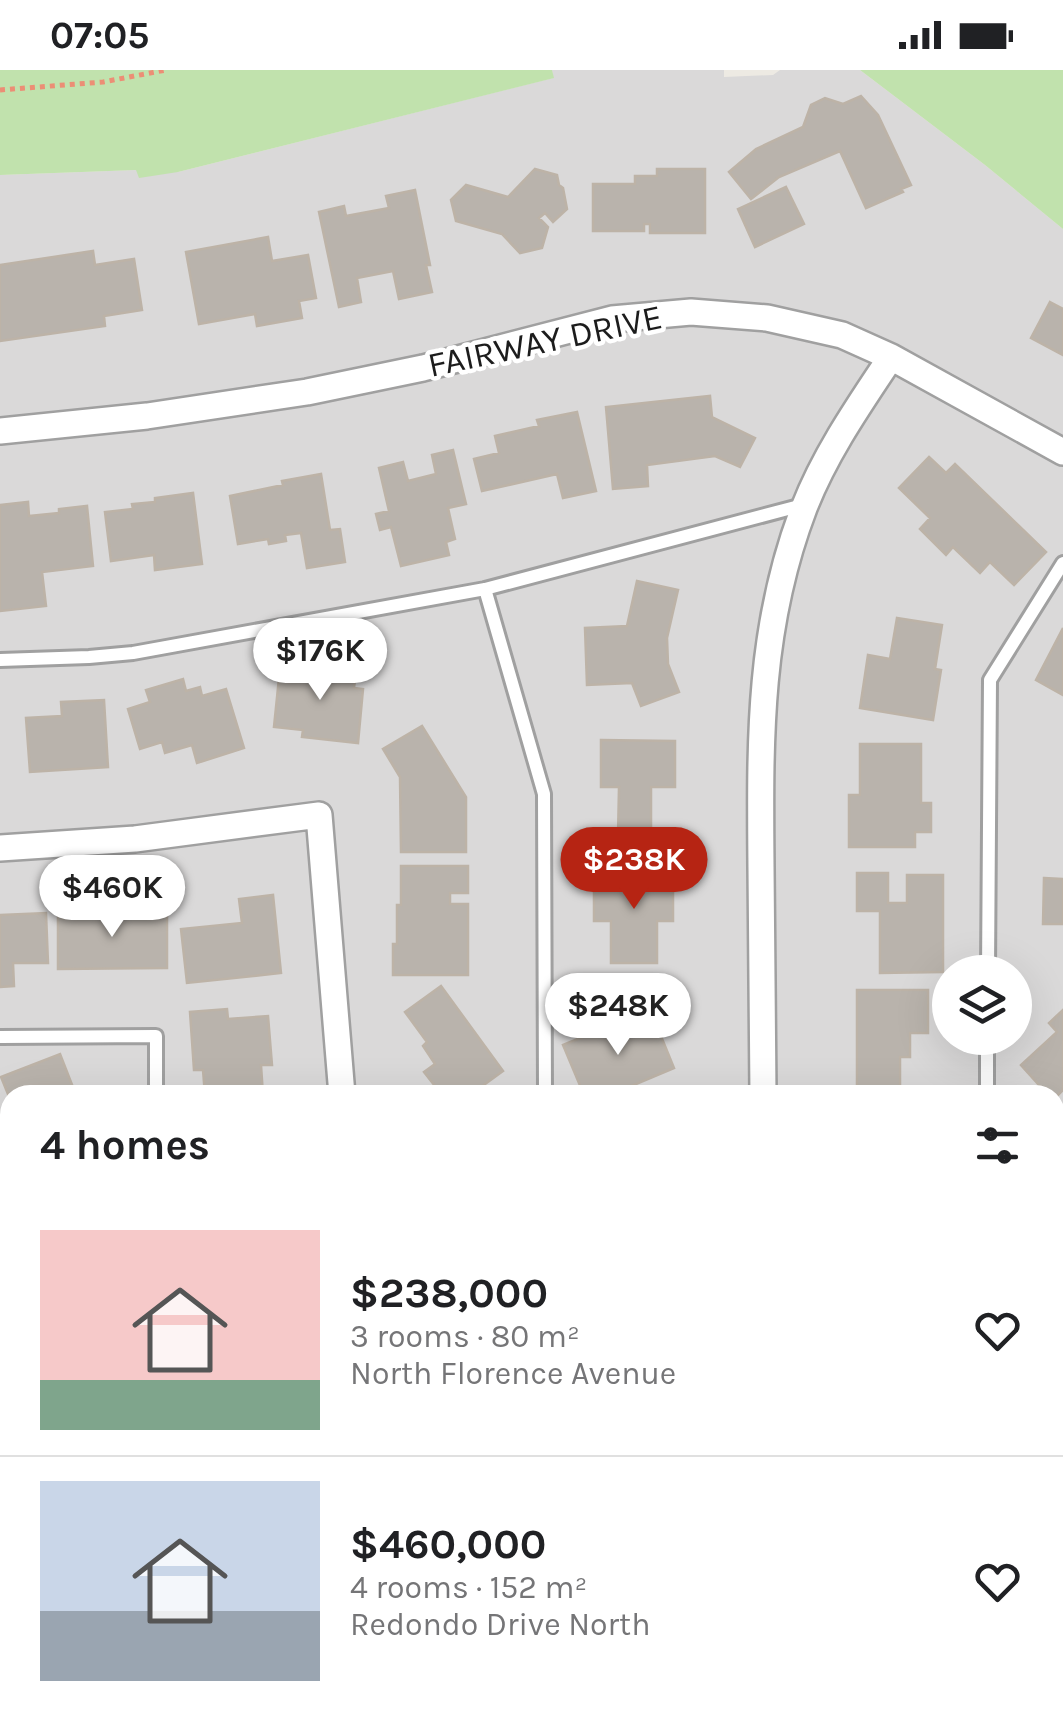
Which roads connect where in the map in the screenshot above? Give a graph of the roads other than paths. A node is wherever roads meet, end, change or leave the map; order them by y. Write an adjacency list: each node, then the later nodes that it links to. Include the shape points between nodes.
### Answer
1 (891, 357): 2 (street, FAIRWAY DRIVE, via 842,335 767,318 654,314 307,392); 3 (street, FAIRWAY DRIVE); 4 (street)
2 (0, 431)
3 (1063, 452)
4 (806, 504): 6 (lane); 15 (street, via 773,615 762,708)
5 (1063, 562): 9 (lane, via 990,680)
6 (485, 589): 7 (lane, via 133,653); 14 (lane, via 544,794)
7 (0, 660)
8 (0, 848): 13 (street, via 319,815)
9 (988, 955)
10 (0, 1037): 12 (lane, via 156,1036)
11 (987, 1055): 16 (lane)
12 (156, 1085)
13 (341, 1085)
14 (544, 1085)
15 (762, 1085)
16 (986, 1085)

